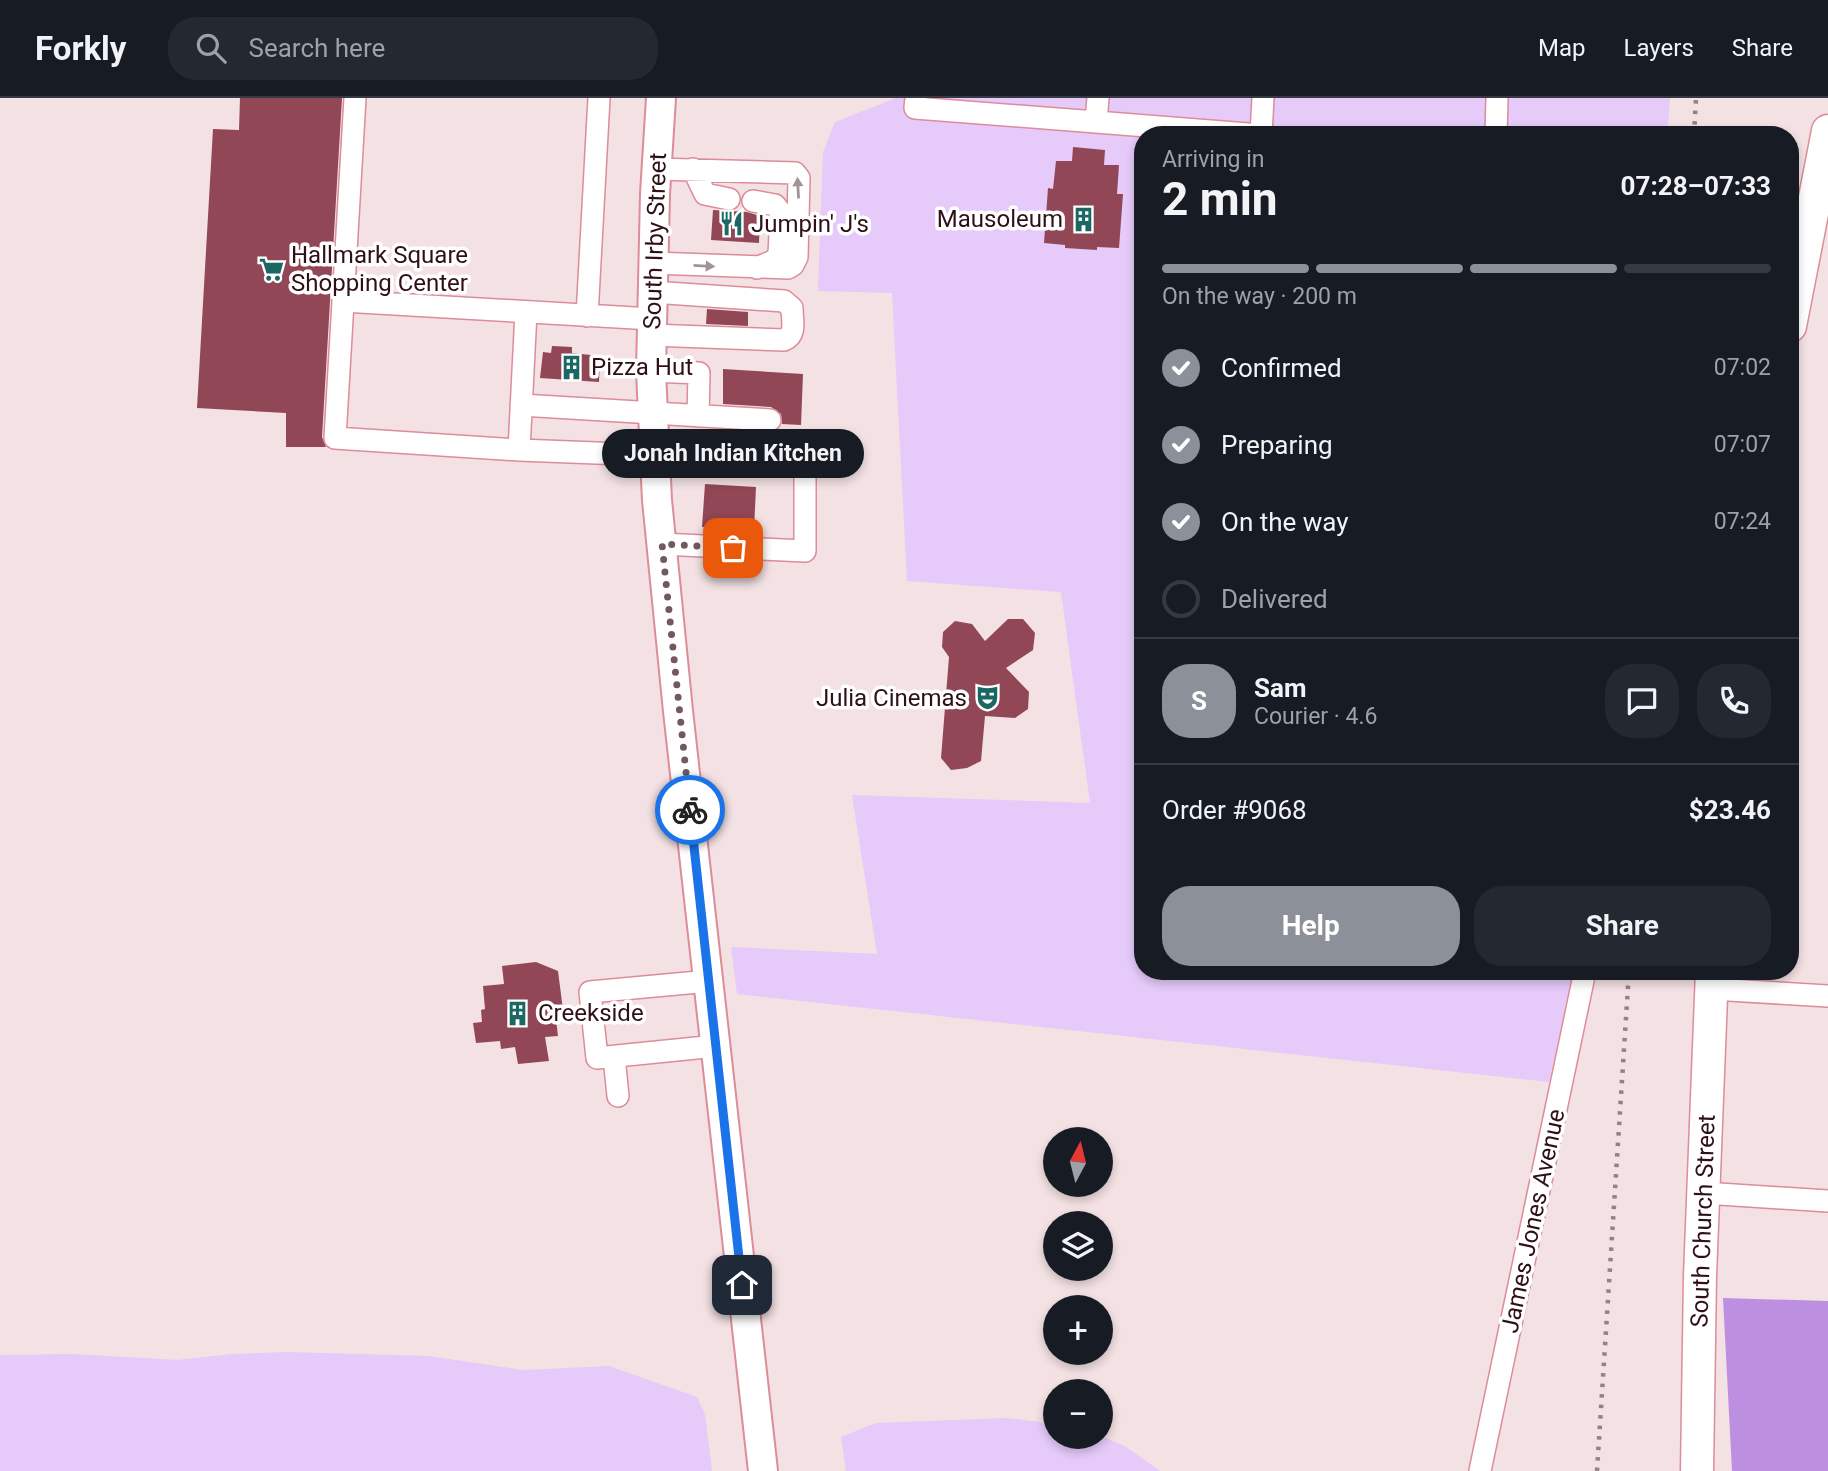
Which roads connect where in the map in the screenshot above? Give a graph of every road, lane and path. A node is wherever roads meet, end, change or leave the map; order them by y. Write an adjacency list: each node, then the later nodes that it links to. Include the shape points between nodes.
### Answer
1 (355, 98): 20 (street)
2 (599, 98): 23 (street)
3 (661, 98): 13 (main road, South Irby Street)
4 (916, 98): 8 (street, via 915,108)
5 (1098, 98): 8 (street)
6 (1263, 98): 10 (street)
7 (1497, 98): 11 (street)
8 (1096, 122): 9 (street)
9 (1151, 126)
10 (1261, 126)
11 (1496, 126)
12 (1828, 131): 19 (highway)
13 (656, 169): 14 (street); 17 (main road, South Irby Street)
14 (693, 169): 15 (street, via 705,194); 18 (street, one-way to 14, via 788,268 797,257 799,178 788,171)
15 (729, 199)
16 (753, 201): 18 (street, via 775,205 780,213 779,254)
17 (653, 263): 18 (street, one-way to 18); 22 (main road, South Irby Street)
18 (755, 268)
19 (1799, 280)
20 (343, 300): 21 (street); 29 (street, via 335,438)
21 (526, 312): 23 (street); 25 (street)
22 (652, 315): 22 (street, via 784,340 793,332 792,308 784,301); 23 (street); 24 (main road, South Irby Street)
23 (587, 316)
24 (651, 371): 26 (main road, South Irby Street); 27 (street, via 699,373)
25 (521, 405): 26 (street); 29 (street)
26 (652, 412): 27 (street); 30 (main road, South Irby Street)
27 (698, 416): 28 (street)
28 (770, 421)
29 (519, 450): 30 (street)
30 (654, 454): 31 (main road, South Irby Street); 31 (street, via 805,461 805,551)
31 (662, 544): 34 (main road, South Irby Street)
32 (1583, 980): 42 (street, James Jones Avenue)
33 (1712, 980): 35 (street); 39 (highway, South Church Street)
34 (709, 981): 36 (main road, South Irby Street); 37 (street, via 590,992 597,1058)
35 (1828, 996)
36 (716, 1046): 37 (street); 41 (main road, South Irby Street)
37 (614, 1056): 38 (street)
38 (618, 1096)
39 (1704, 1194): 40 (street); 43 (highway, South Church Street)
40 (1828, 1201)
41 (763, 1471)
42 (1480, 1471)
43 (1697, 1471)

